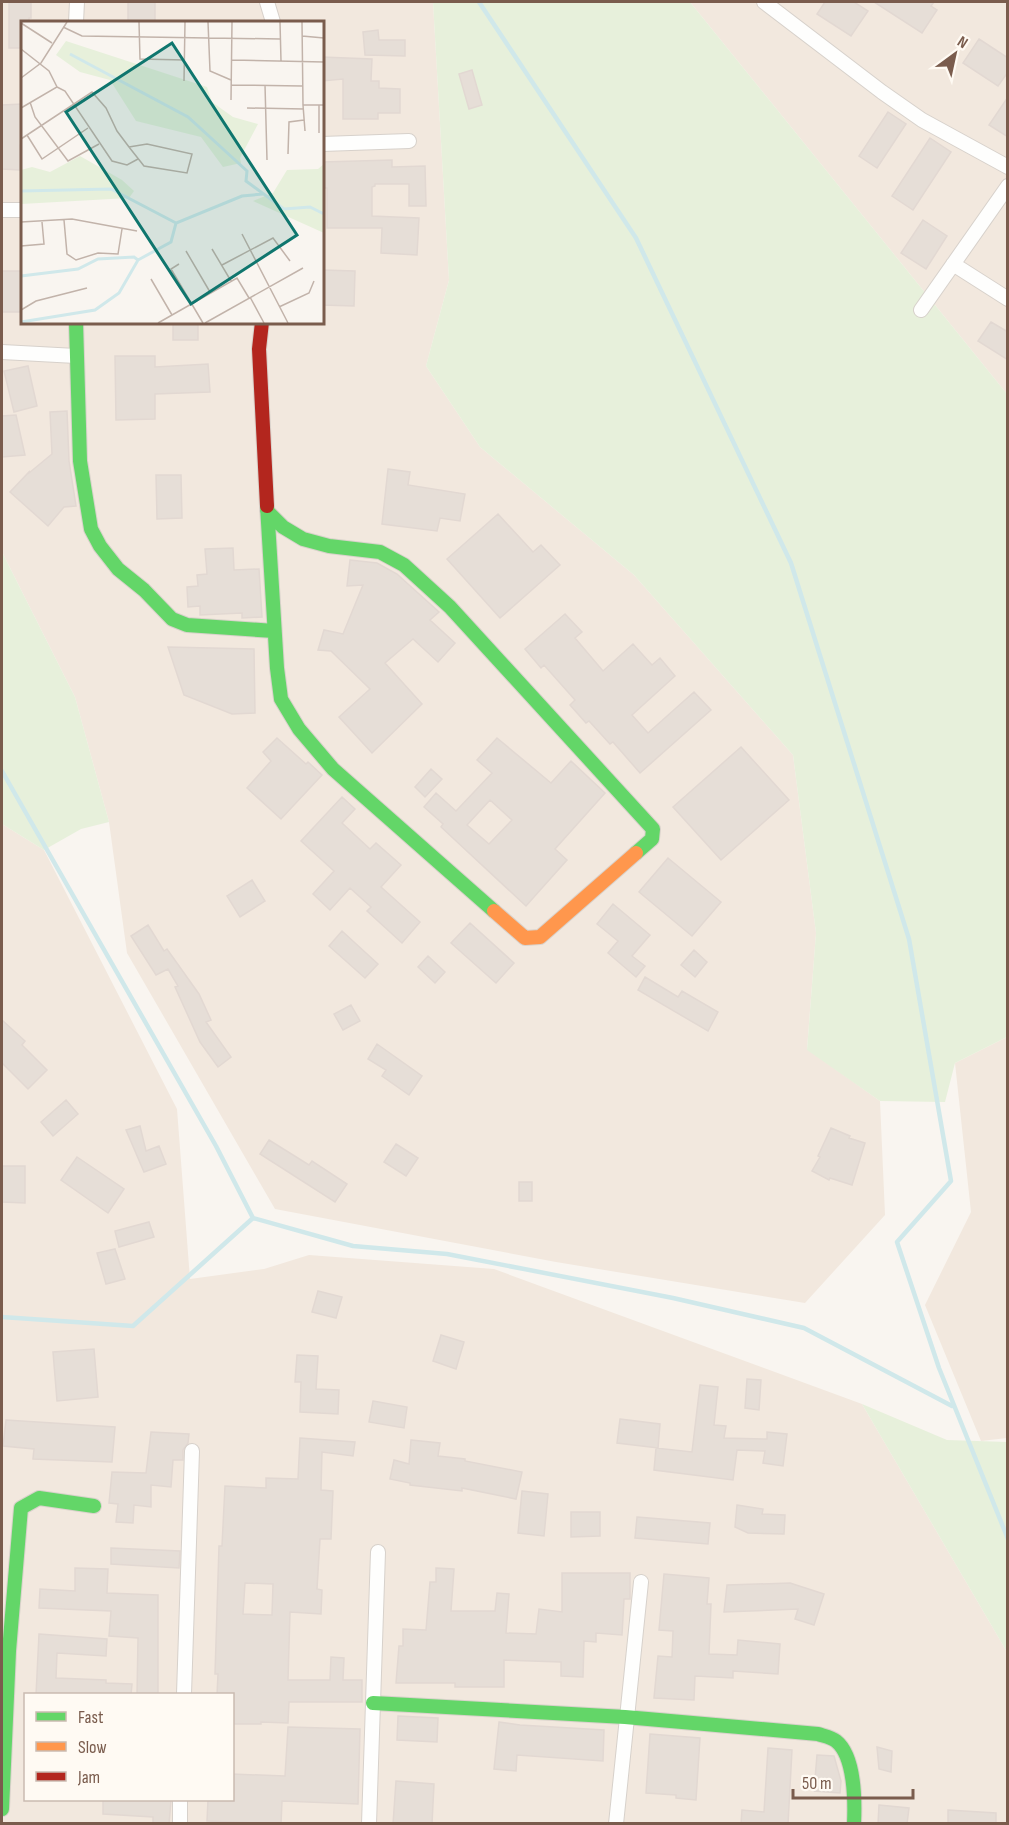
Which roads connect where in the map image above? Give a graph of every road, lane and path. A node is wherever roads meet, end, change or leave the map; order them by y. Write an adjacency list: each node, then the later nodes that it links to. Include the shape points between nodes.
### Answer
1 (77, 2): 4 (street)
2 (267, 2): 5 (street)
3 (764, 2): 8 (street, via 922,120)
4 (76, 21)
5 (273, 21)
6 (409, 141): 7 (street)
7 (324, 144)
8 (1008, 166)
9 (1008, 186): 12 (street)
10 (2, 210): 11 (street)
11 (21, 210)
12 (953, 264): 13 (street); 14 (street)
13 (1008, 299)
14 (921, 310)
15 (76, 324): 18 (street)
16 (262, 324): 19 (street, via 259,349)
17 (2, 352): 18 (street)
18 (76, 356): 20 (street, via 80,462 91,529 100,546 118,569 172,619 187,625)
19 (267, 511): 20 (street); 20 (street, via 303,539 380,552 404,565 450,607 653,829 652,839 540,937 525,938 333,769 299,729 281,699)
20 (274, 631)
21 (192, 1451): 25 (street)
22 (94, 1506): 29 (street, via 39,1498 21,1508)
23 (378, 1552): 26 (street)
24 (641, 1582): 27 (street)
25 (184, 1693)
26 (373, 1703): 27 (street); 31 (street)
27 (625, 1717): 32 (street); 33 (street, via 818,1734 836,1740 847,1759 855,1802)
28 (180, 1801): 30 (street)
29 (2, 1809)
30 (180, 1824)
31 (369, 1824)
32 (615, 1824)
33 (854, 1824)

